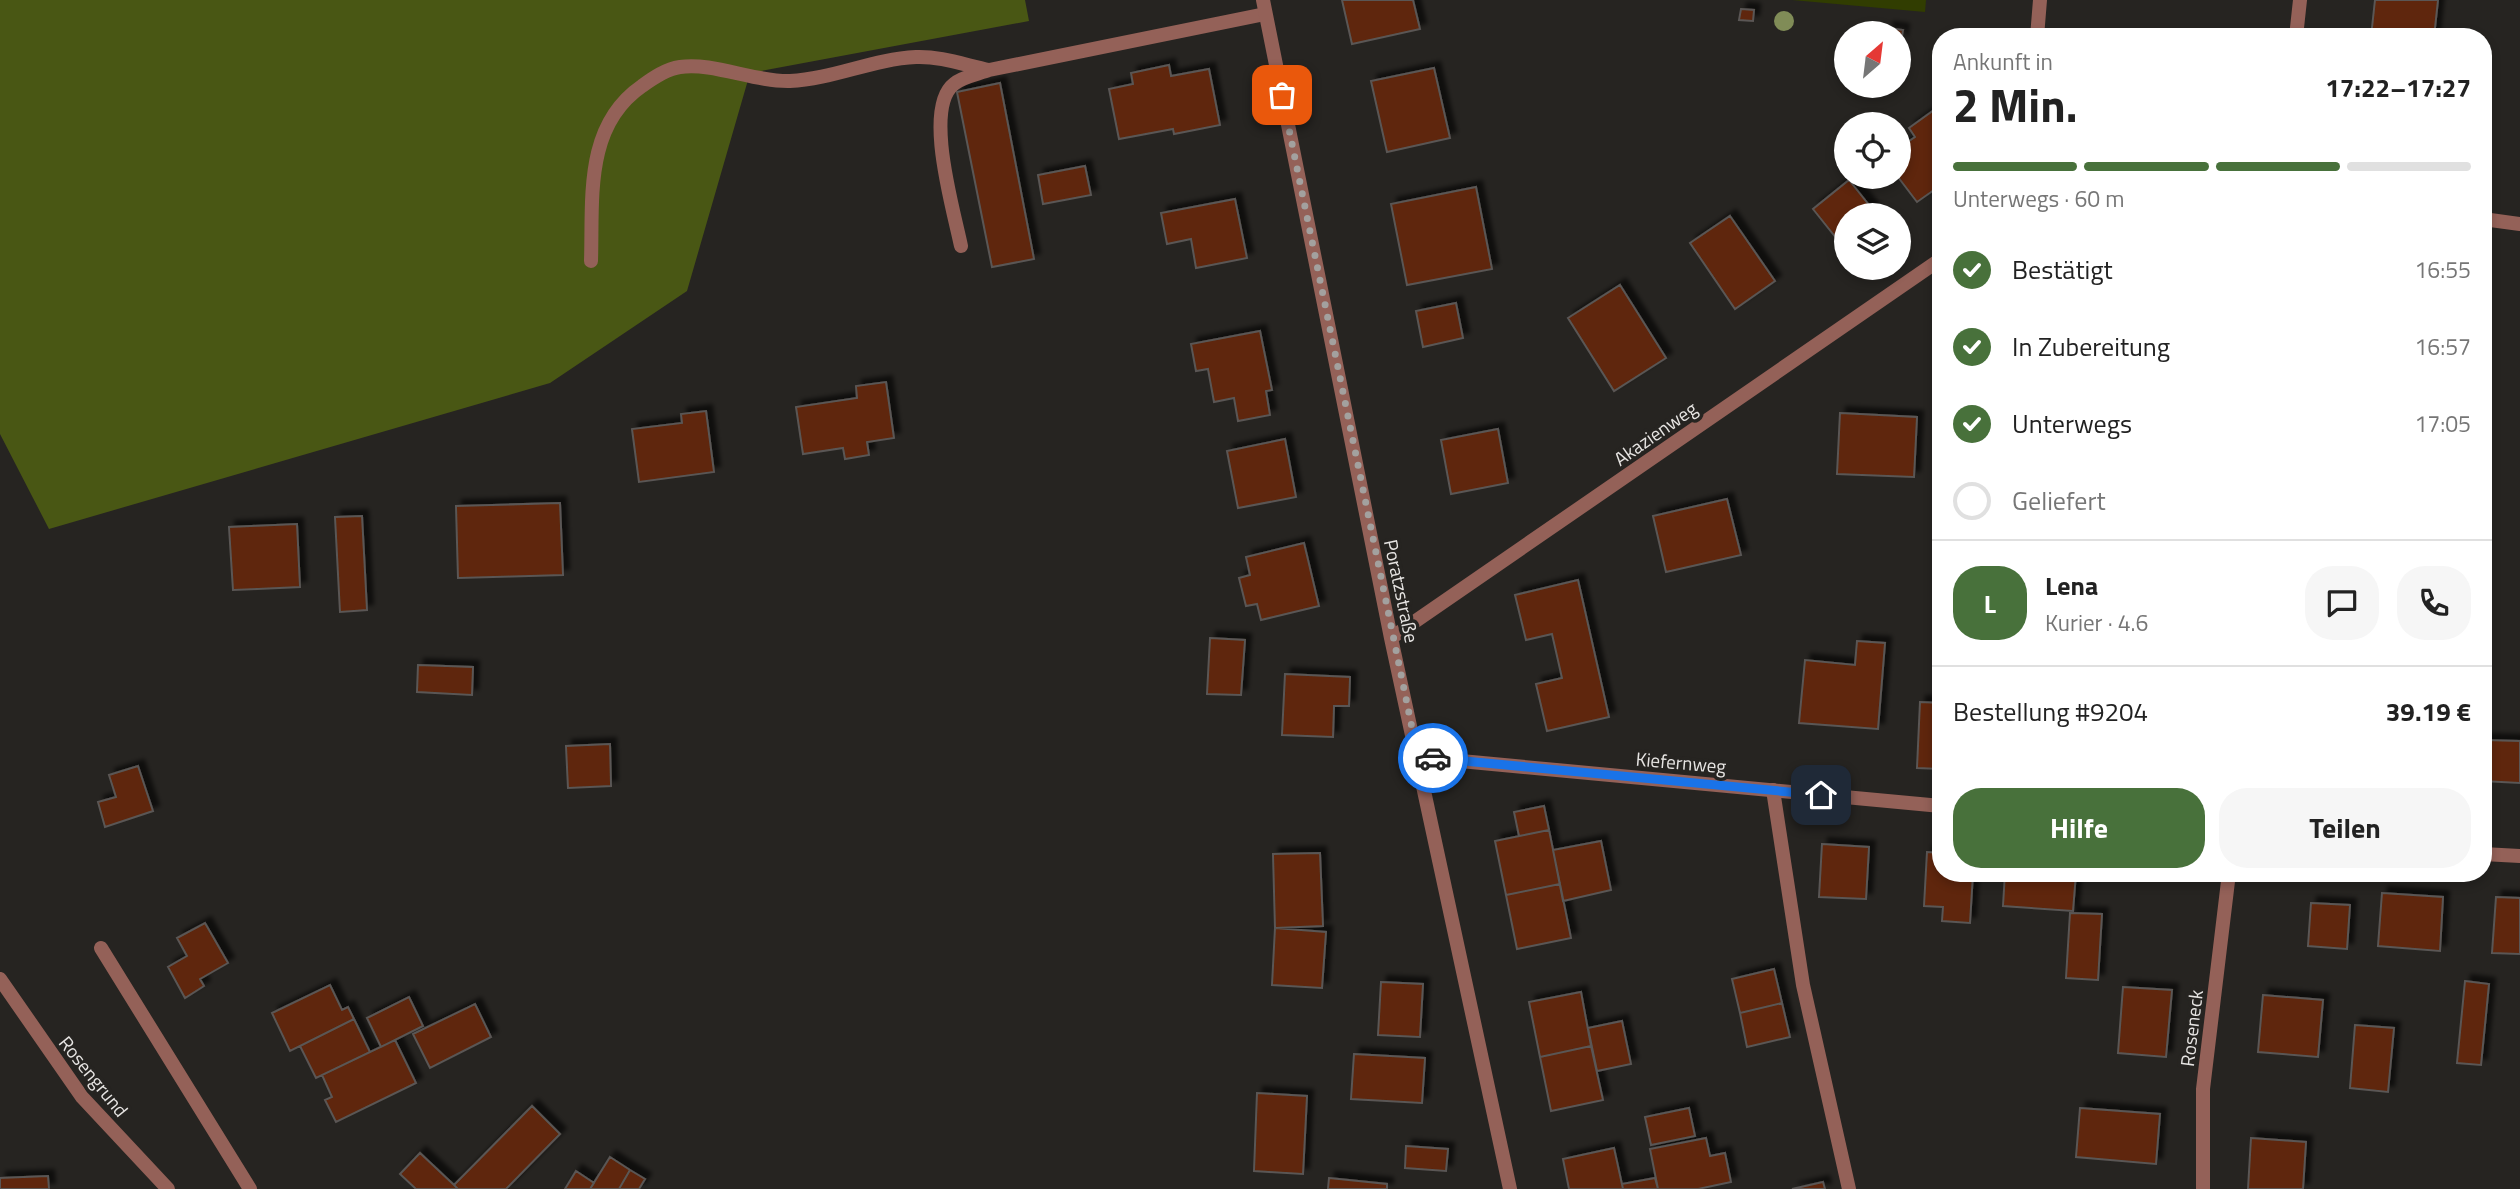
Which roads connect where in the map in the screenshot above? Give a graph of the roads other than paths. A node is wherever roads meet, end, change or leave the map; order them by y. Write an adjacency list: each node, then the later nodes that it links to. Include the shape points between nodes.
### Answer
1 (2040, 0): 4 (street)
2 (2300, 0): 5 (street)
3 (1264, 7): 6 (street); 12 (street, Poratzstraße)
4 (2038, 28)
5 (2297, 28)
6 (989, 70): 9 (street, via 953,85 942,105 939,128); 10 (street, via 918,57 791,81 699,67 679,67 656,76 631,94 603,131 594,176)
7 (2492, 220): 8 (street)
8 (2520, 224)
9 (961, 246)
10 (591, 261)
11 (1932, 265): 12 (street, Akazienweg)
12 (1391, 638): 13 (street, Poratzstraße)
13 (1418, 757): 14 (street, Kiefernweg); 23 (street, Poratzstraße)
14 (1773, 790): 15 (street, Kiefernweg); 24 (street, via 1803,985)
15 (1932, 805)
16 (2492, 854): 17 (street)
17 (2520, 856)
18 (2228, 882): 25 (street, Roseneck, via 2203,1089)
19 (101, 948): 22 (street)
20 (0, 979): 21 (street, Rosengrund, via 82,1097)
21 (168, 1189)
22 (250, 1189)
23 (1510, 1189)
24 (1849, 1189)
25 (2203, 1189)

